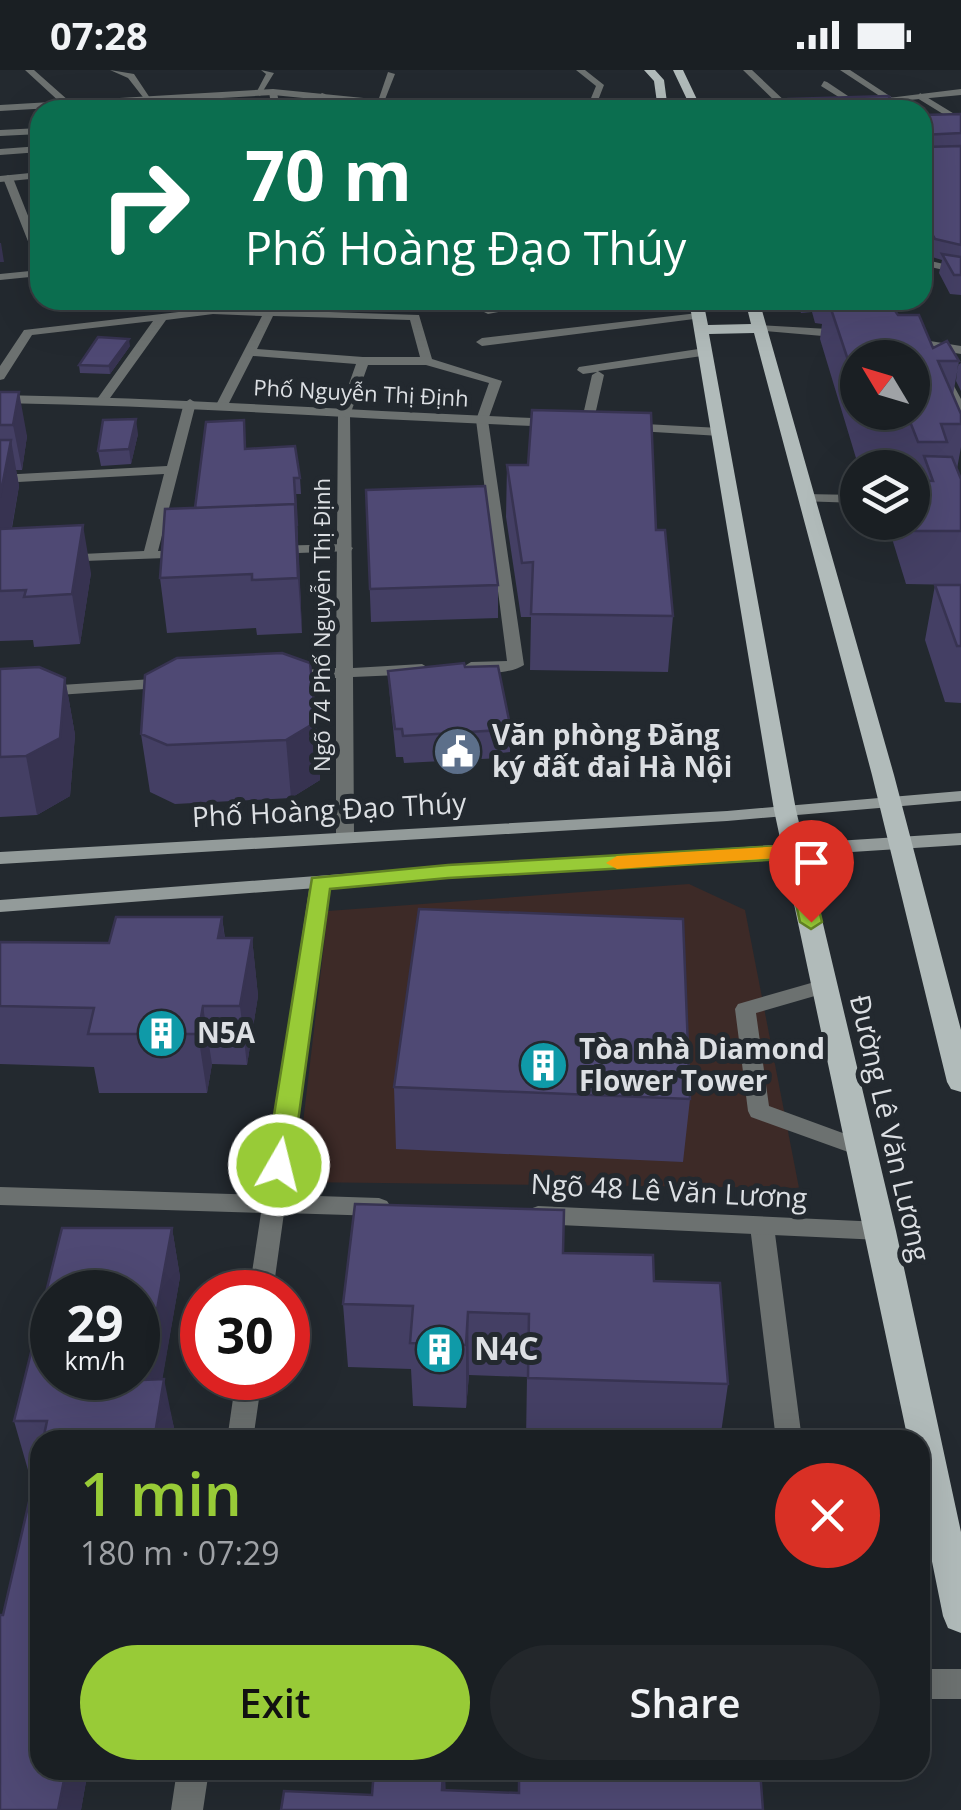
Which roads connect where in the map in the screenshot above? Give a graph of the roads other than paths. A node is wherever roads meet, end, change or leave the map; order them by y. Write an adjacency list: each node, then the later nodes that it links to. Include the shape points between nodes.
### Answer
1 (28, 70): 19 (street)
2 (114, 70): 17 (street, via 132,76)
3 (265, 70): 13 (street, via 270,73)
4 (580, 70): 26 (street, via 600,85)
5 (649, 70): 27 (main road, via 659,80)
6 (678, 70): 28 (main road)
7 (748, 70): 29 (street)
8 (844, 70): 18 (street)
9 (391, 74): 25 (street)
10 (824, 84): 30 (street)
11 (273, 92): 13 (street); 15 (street); 22 (street)
12 (961, 92): 16 (street)
13 (260, 93): 14 (street)
14 (212, 96): 17 (street); 21 (street)
15 (322, 96): 23 (street); 24 (street)
16 (920, 96): 18 (street); 32 (street)
17 (149, 99): 20 (street)
18 (892, 99): 31 (street)
19 (63, 100)
20 (140, 100)
21 (214, 100)
22 (274, 100)
23 (325, 100)
24 (350, 100)
25 (387, 100)
26 (597, 100)
27 (662, 100)
28 (692, 100)
29 (778, 100)
30 (850, 100)
31 (879, 100)
32 (926, 100)
33 (932, 104): 36 (street)
34 (30, 106): 35 (street)
35 (0, 108)
36 (961, 122)
37 (30, 132): 38 (street)
38 (0, 133)
39 (30, 149): 40 (street)
40 (0, 152)
41 (30, 177): 42 (street)
42 (4, 179): 43 (street, via 17,218)
43 (30, 232)
44 (932, 264): 45 (street)
45 (961, 271)
46 (30, 274): 47 (street)
47 (0, 278)
48 (758, 310): 53 (main road)
49 (270, 311): 51 (street); 59 (street); 63 (street, via 414,317)
50 (698, 315): 53 (main road); 57 (street); 61 (main road, Đường Lê Văn Lương)
51 (162, 317): 66 (street, via 28,332); 69 (street)
52 (894, 327): 56 (street)
53 (758, 328): 54 (street); 79 (main road)
54 (862, 336)
55 (881, 338): 56 (street)
56 (901, 340)
57 (482, 342)
58 (930, 346): 60 (street)
59 (253, 348): 64 (street); 71 (street)
60 (961, 350)
61 (705, 352): 65 (street); 76 (main road, Đường Lê Văn Lương)
62 (930, 352): 72 (street)
63 (427, 360): 64 (street); 74 (street, via 496,381)
64 (364, 362): 73 (street)
65 (583, 370)
66 (0, 376)
67 (598, 376): 75 (street)
68 (0, 399): 69 (street, Phố Nguyễn Thị Định)
69 (102, 402): 70 (street, Phố Nguyễn Thị Định)
70 (190, 403): 71 (street, Phố Nguyễn Thị Định); 77 (street)
71 (222, 405): 73 (street, Phố Nguyễn Thị Định)
72 (961, 412)
73 (344, 415): 74 (street, Phố Nguyễn Thị Định); 81 (street, Ngõ 74 Phố Nguyễn Thị Định)
74 (482, 420): 75 (street, Phố Nguyễn Thị Định); 87 (street, via 516,666)
75 (587, 424): 76 (street, Phố Nguyễn Thị Định)
76 (720, 432): 94 (main road, Đường Lê Văn Lương)
77 (170, 470): 78 (street); 84 (street)
78 (0, 479)
79 (804, 498): 80 (street); 93 (main road)
80 (840, 499)
81 (346, 548): 82 (street); 88 (street, Ngõ 74 Phố Nguyễn Thị Định)
82 (248, 551)
83 (209, 553): 84 (street)
84 (150, 555): 85 (street)
85 (38, 560)
86 (440, 668): 88 (street)
87 (459, 668)
88 (344, 672): 89 (street); 95 (street, Ngõ 74 Phố Nguyễn Thị Định)
89 (268, 677)
90 (192, 682): 91 (street)
91 (0, 694)
92 (961, 796): 93 (main road, Phố Hoàng Đạo Thúy)
93 (890, 801): 94 (main road, Phố Hoàng Đạo Thúy); 97 (main road)
94 (785, 810): 95 (main road, Phố Hoàng Đạo Thúy); 98 (main road, Đường Lê Văn Lương)
95 (345, 835): 99 (main road, Phố Hoàng Đạo Thúy)
96 (961, 840): 97 (main road)
97 (899, 844): 98 (main road); 103 (main road)
98 (795, 852): 100 (main road); 102 (main road, Đường Lê Văn Lương)
99 (0, 858)
100 (320, 883): 101 (main road); 106 (street)
101 (0, 906)
102 (825, 986): 104 (main road, Đường Lê Văn Lương); 104 (street, via 745,1009 759,1111)
103 (961, 1082)
104 (862, 1149): 110 (main road, Đường Lê Văn Lương)
105 (0, 1197): 106 (street)
106 (274, 1202): 107 (street); 111 (street)
107 (410, 1208)
108 (508, 1213): 109 (street, Ngõ 48 Lê Văn Lương)
109 (762, 1226): 110 (street, Ngõ 48 Lê Văn Lương); 114 (street)
110 (880, 1232): 115 (main road, Đường Lê Văn Lương)
111 (264, 1270)
112 (246, 1400): 113 (street)
113 (241, 1430)
114 (787, 1430)
115 (922, 1430)
116 (930, 1469): 117 (main road, Đường Lê Văn Lương)
117 (961, 1616)
118 (930, 1684): 119 (street)
119 (961, 1684)
120 (192, 1780): 121 (street)
121 (187, 1810)

